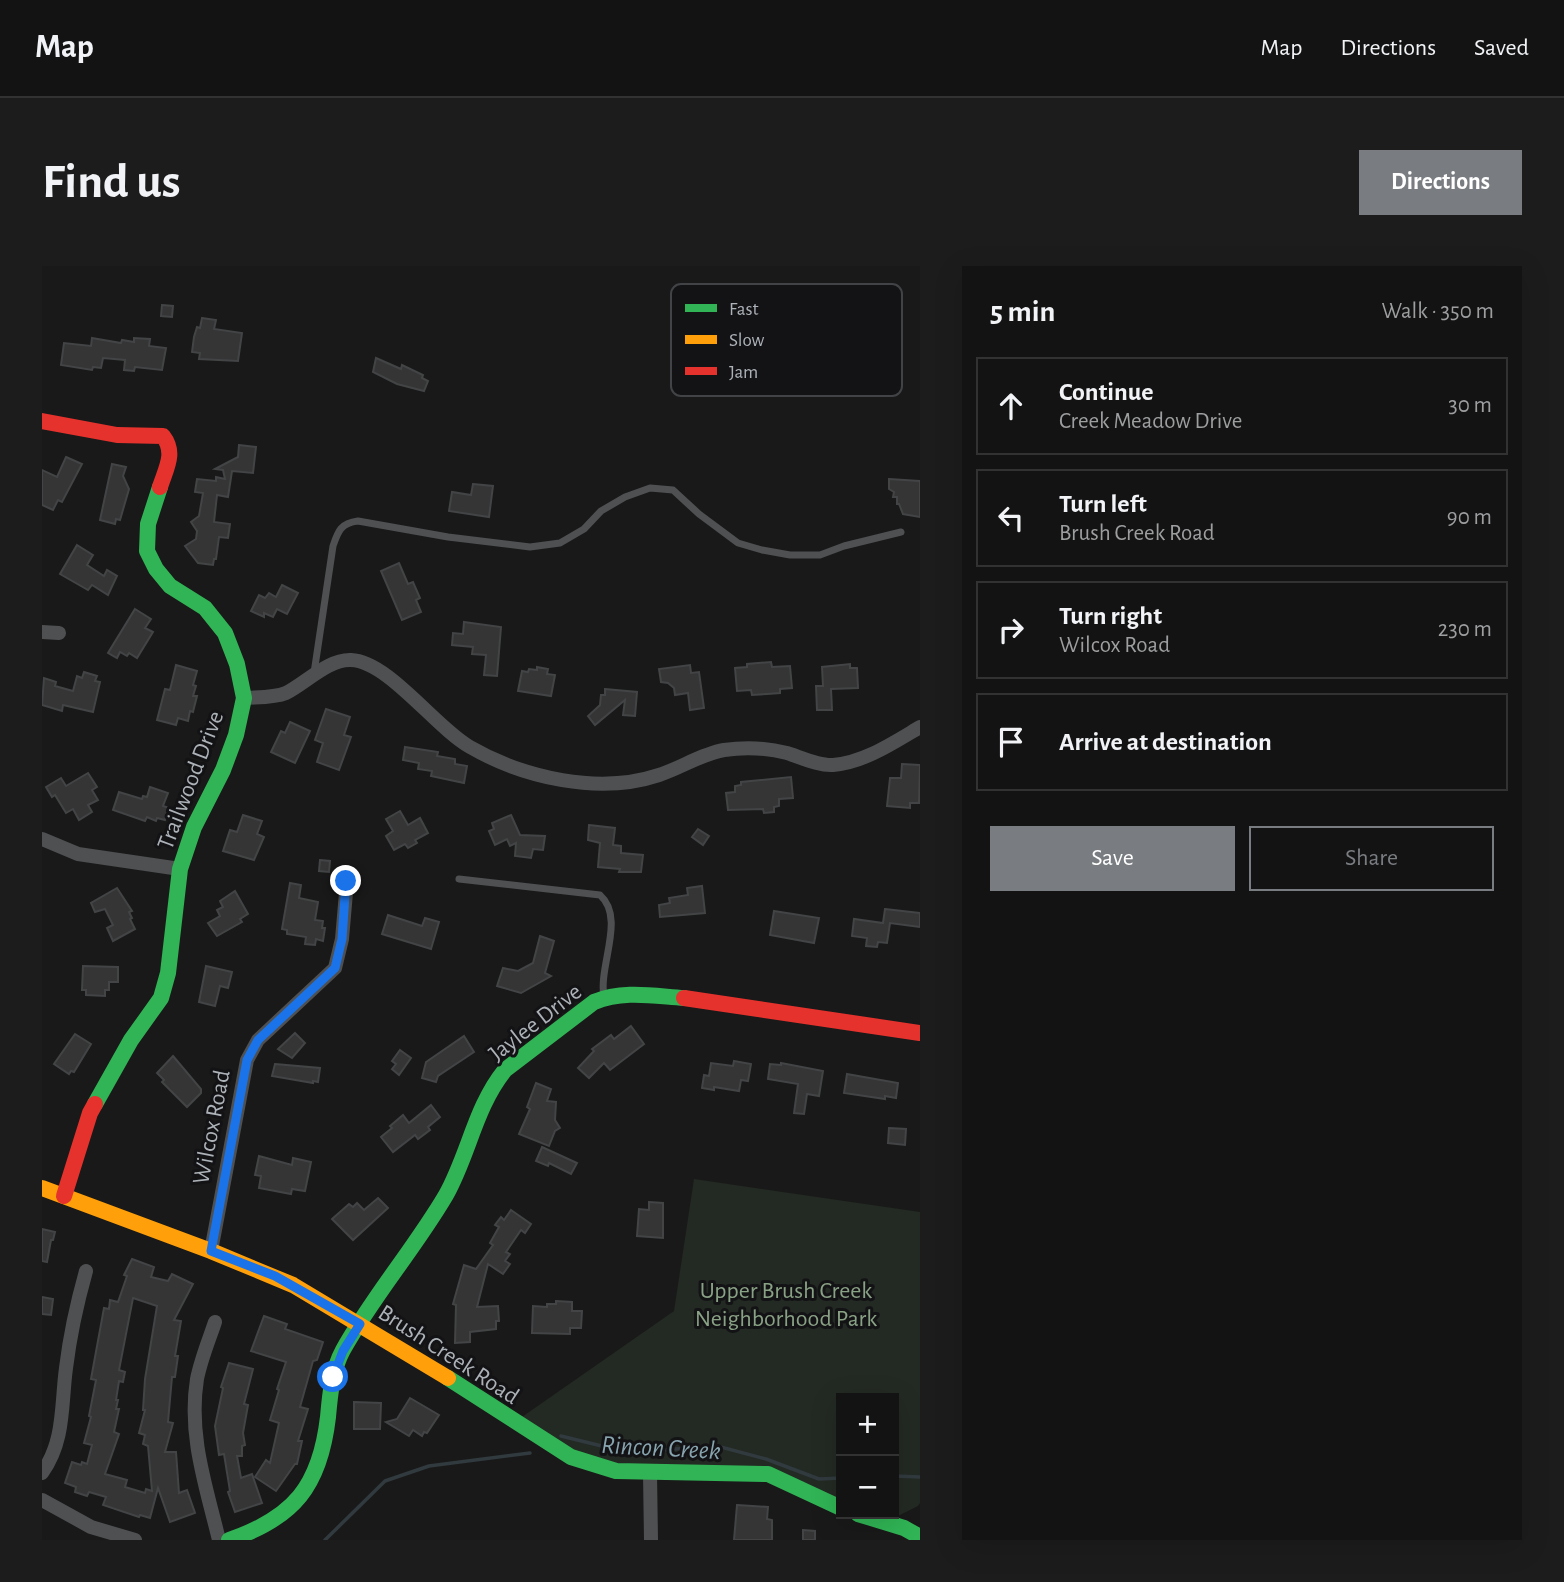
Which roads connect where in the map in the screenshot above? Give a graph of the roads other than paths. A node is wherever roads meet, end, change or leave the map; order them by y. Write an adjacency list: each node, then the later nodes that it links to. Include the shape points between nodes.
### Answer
1 (42, 421): 6 (street, Trailwood Drive, via 103,435 163,436 169,443 171,453 148,524 147,551 170,586 205,608 225,633)
2 (901, 532): 5 (lane, via 820,555 790,555 738,543 673,490 650,488 601,511 584,529 560,543 530,547 347,522 333,546)
3 (42, 632): 4 (street)
4 (59, 632)
5 (314, 677): 6 (street, via 282,695); 7 (street, via 331,665 351,660 374,666 468,746 500,762 573,781 621,783 659,775 722,750 782,752 831,766 872,755)
6 (244, 698): 9 (street, Trailwood Drive, via 223,770 194,827)
7 (920, 727)
8 (42, 839): 9 (street, via 78,854)
9 (180, 869): 15 (street, Trailwood Drive, via 161,998 90,1113)
10 (459, 879): 12 (lane, via 600,895 611,914)
11 (346, 881): 16 (street, Wilcox Road, via 335,968 258,1040 247,1060)
12 (604, 998): 13 (street, Jaylee Drive, via 624,994 684,998); 19 (street, Jaylee Drive, via 586,1007 495,1082 447,1193)
13 (920, 1033)
14 (42, 1188): 15 (street, Brush Creek Road)
15 (64, 1196): 16 (street, Brush Creek Road)
16 (211, 1251): 19 (street, Brush Creek Road, via 275,1276)
17 (86, 1271): 20 (street, via 68,1353 59,1438)
18 (215, 1322): 27 (street, via 200,1364 194,1419)
19 (360, 1324): 21 (street, Brush Creek Road, via 564,1453 605,1468); 28 (street, Jaylee Drive, via 333,1377 322,1457 310,1484 284,1515)
20 (42, 1473)
21 (650, 1473): 23 (street, Brush Creek Road, via 768,1474); 29 (street)
22 (42, 1500): 26 (street, via 91,1527)
23 (836, 1505)
24 (876, 1519): 25 (street)
25 (918, 1531)
26 (135, 1540)
27 (219, 1540)
28 (229, 1540)
29 (651, 1540)

